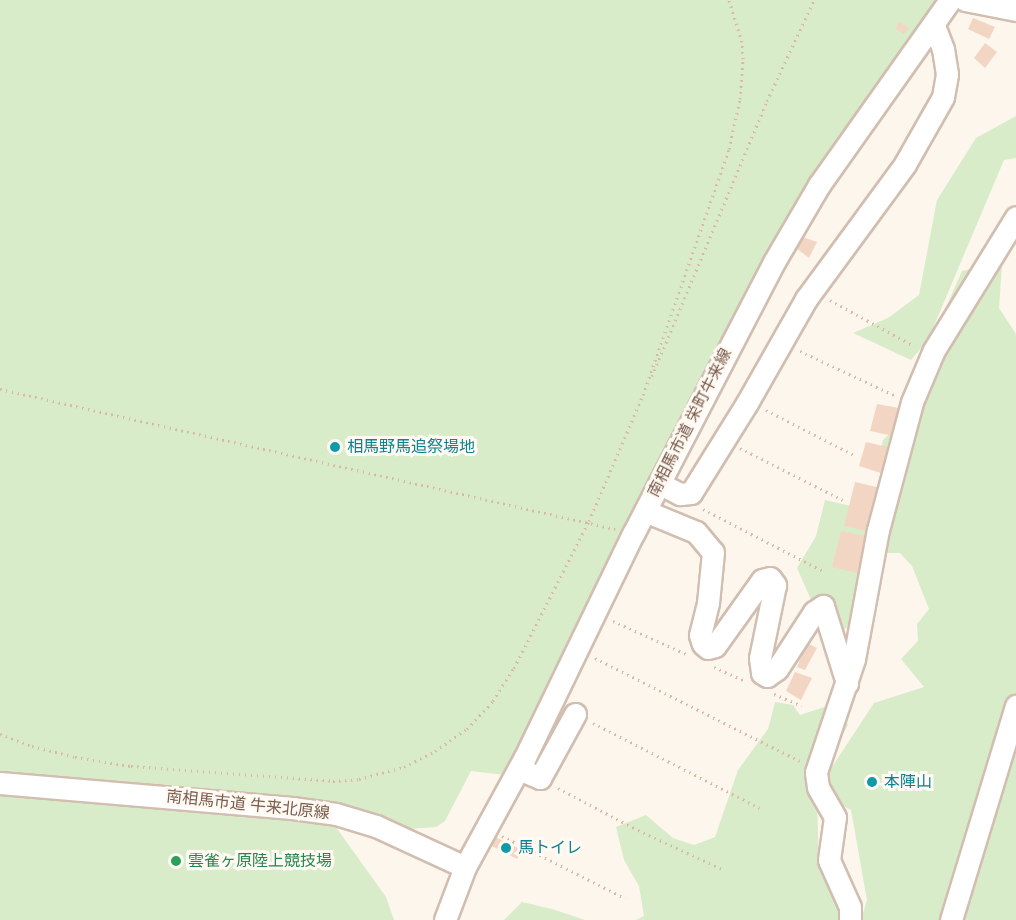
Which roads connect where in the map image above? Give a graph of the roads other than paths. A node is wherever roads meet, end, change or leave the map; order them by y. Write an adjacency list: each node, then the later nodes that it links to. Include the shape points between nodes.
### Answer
1 (950, 0): 4 (street, 南相馬市道 栄町牛来線)
2 (965, 0): 3 (street)
3 (1016, 10)
4 (934, 26): 6 (street, 南相馬市道 栄町牛来線, via 796,223); 6 (street, via 946,68 943,97 905,164 813,290 691,494 680,494)
5 (1016, 217): 8 (street, via 932,354 912,402 878,530)
6 (659, 483): 7 (street, 南相馬市道 栄町牛来線)
7 (645, 511): 8 (street, via 696,532 713,552 700,635 703,644 708,648 715,646 762,580 770,578 775,585 760,658 762,673 767,676 777,669 814,612 823,606); 11 (street, 南相馬市道 栄町牛来線)
8 (847, 684): 15 (street, via 816,772 818,788 835,817 829,860 850,907)
9 (1016, 706): 16 (street)
10 (575, 714): 11 (street, via 540,778)
11 (519, 769): 13 (street, 南相馬市道 栄町牛来線)
12 (0, 783): 13 (street, 南相馬市道 牛来北原線, via 336,814 376,826)
13 (465, 867): 14 (street)
14 (445, 920)
15 (850, 920)
16 (951, 920)

